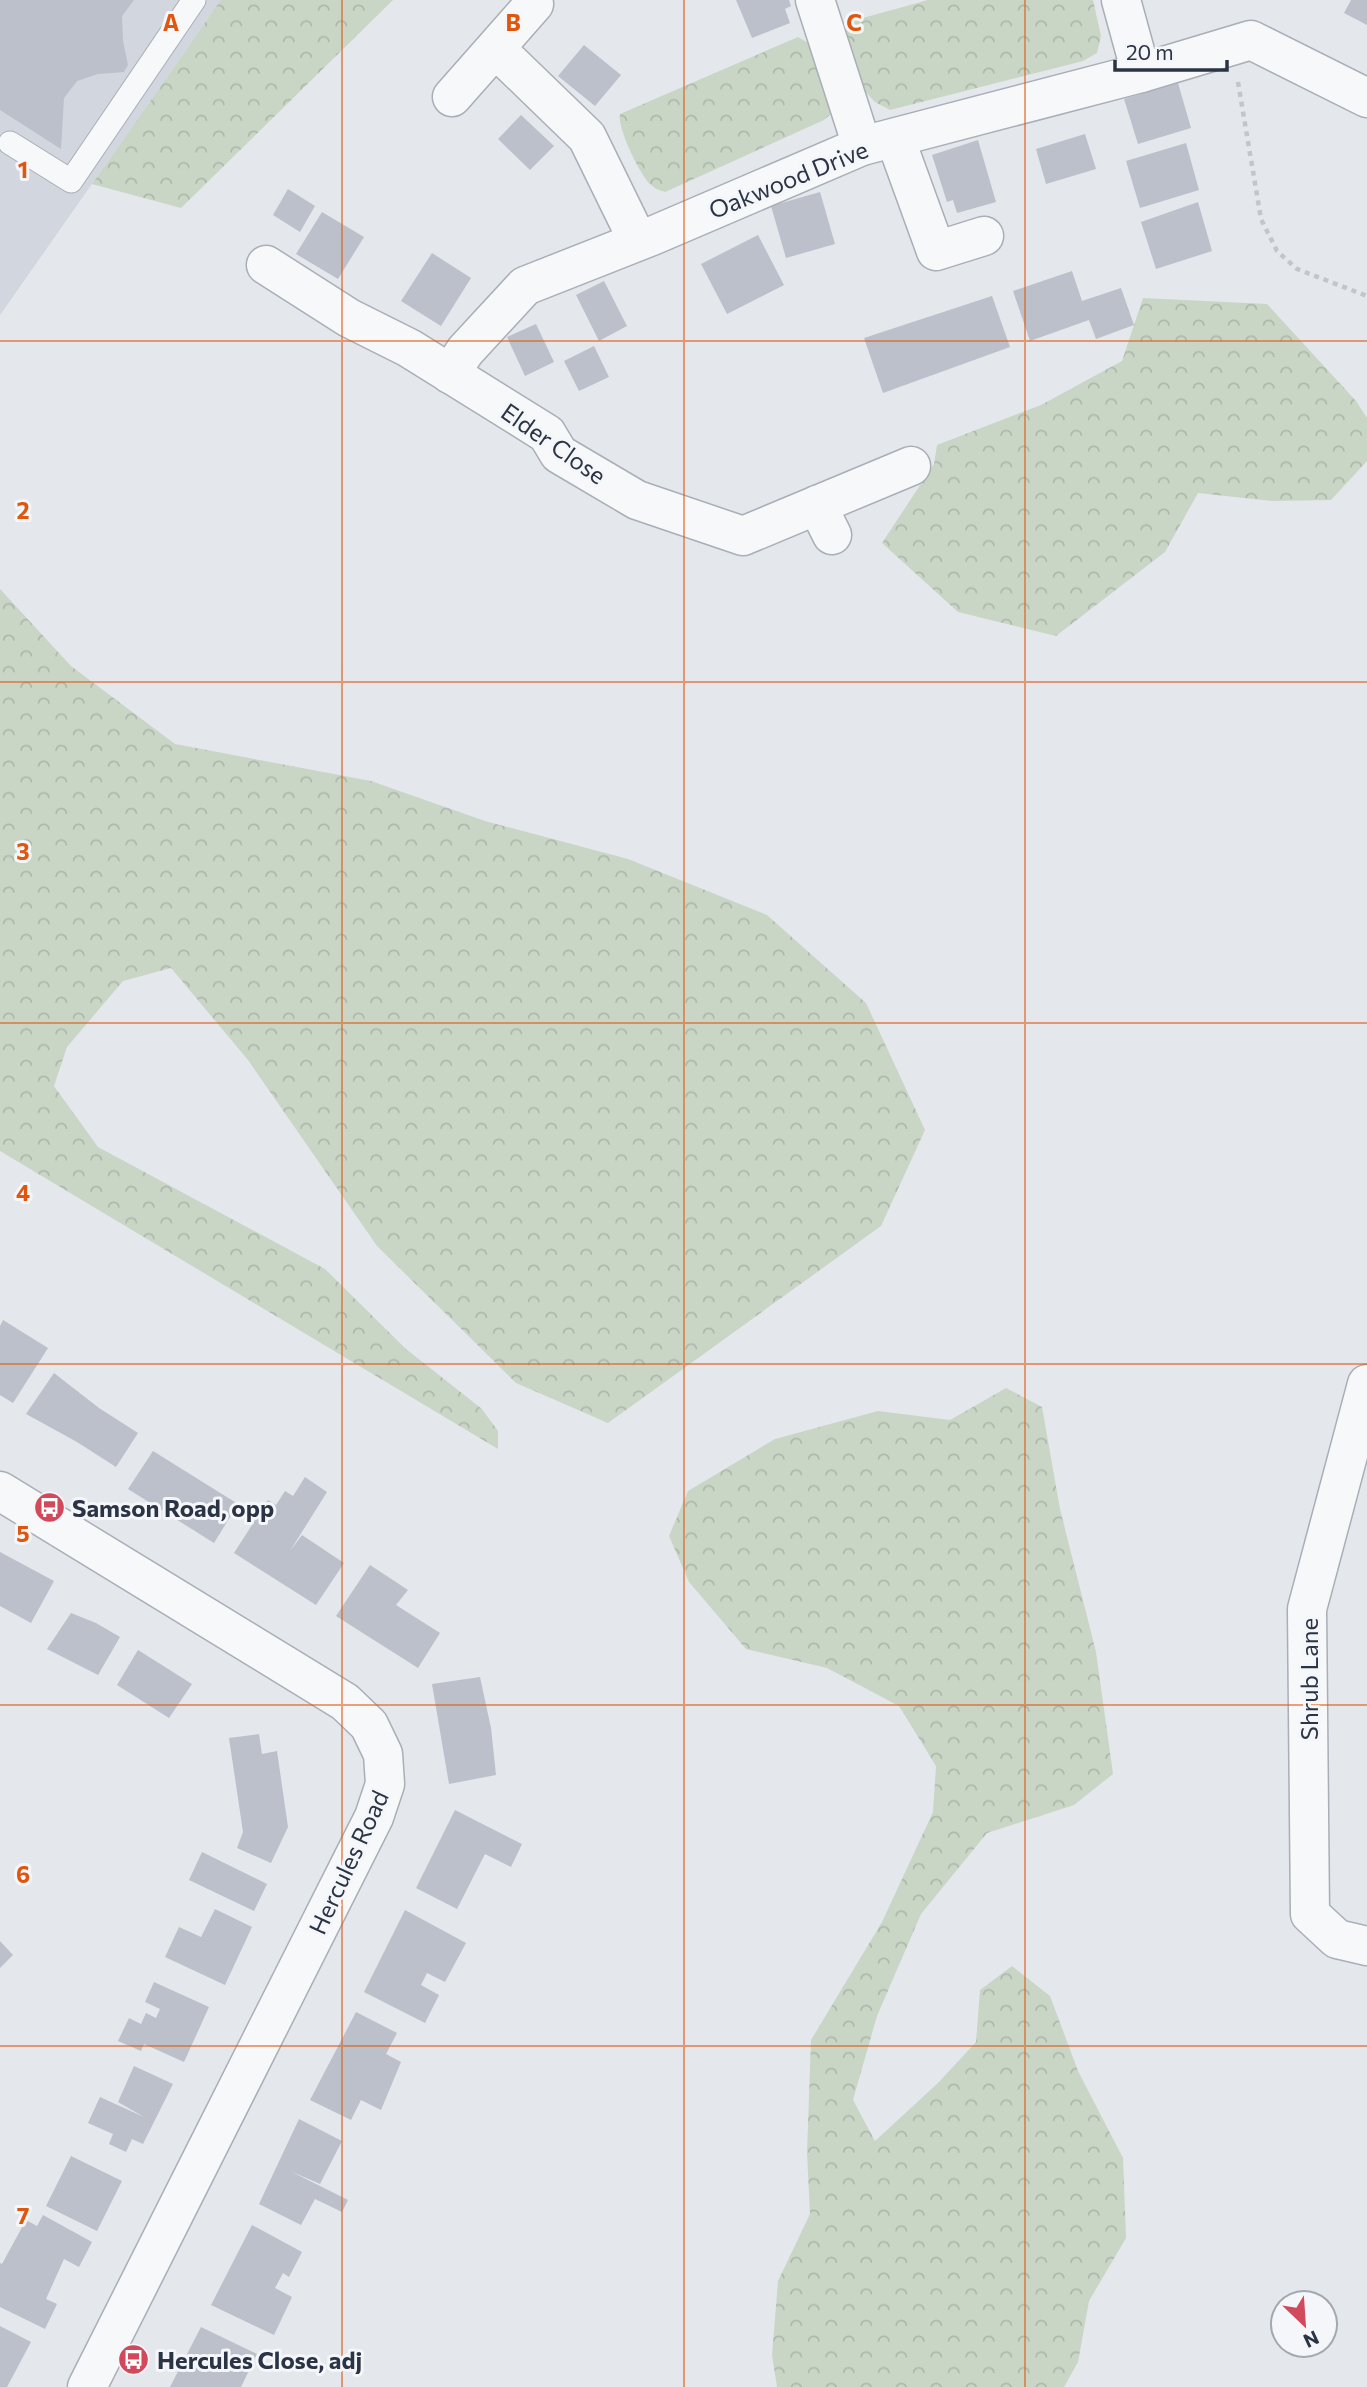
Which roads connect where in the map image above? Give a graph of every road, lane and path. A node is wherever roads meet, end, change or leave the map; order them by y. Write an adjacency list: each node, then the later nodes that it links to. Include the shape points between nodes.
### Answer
1 (194, 0): 11 (lane, via 71,181)
2 (815, 0): 10 (street)
3 (1121, 0): 7 (street)
4 (534, 4): 6 (street)
5 (1233, 46): 7 (street, Oakwood Drive); 9 (street, Oakwood Drive, via 1251,40); 15 (path, via 1261,219 1277,251 1297,269)
6 (496, 49): 8 (street); 13 (street, via 587,137)
7 (1141, 73): 10 (street, Oakwood Drive)
8 (452, 97)
9 (1367, 98)
10 (878, 142): 12 (street, via 936,251); 13 (street, Oakwood Drive)
11 (10, 144)
12 (984, 236)
13 (638, 241): 16 (street, Oakwood Drive, via 525,286 465,351)
14 (266, 265): 16 (street)
15 (1367, 296)
16 (450, 374): 17 (street, Elder Close, via 547,434 559,454 637,500 743,536 824,520)
17 (911, 466)
18 (1367, 1384): 20 (street, Shrub Lane, via 1307,1609 1307,1637 1310,1914 1338,1940)
19 (0, 1492): 21 (street, Hercules Road, via 345,1702 369,1725 383,1755 386,1784 374,1817)
20 (1367, 1946)
21 (86, 2387)

